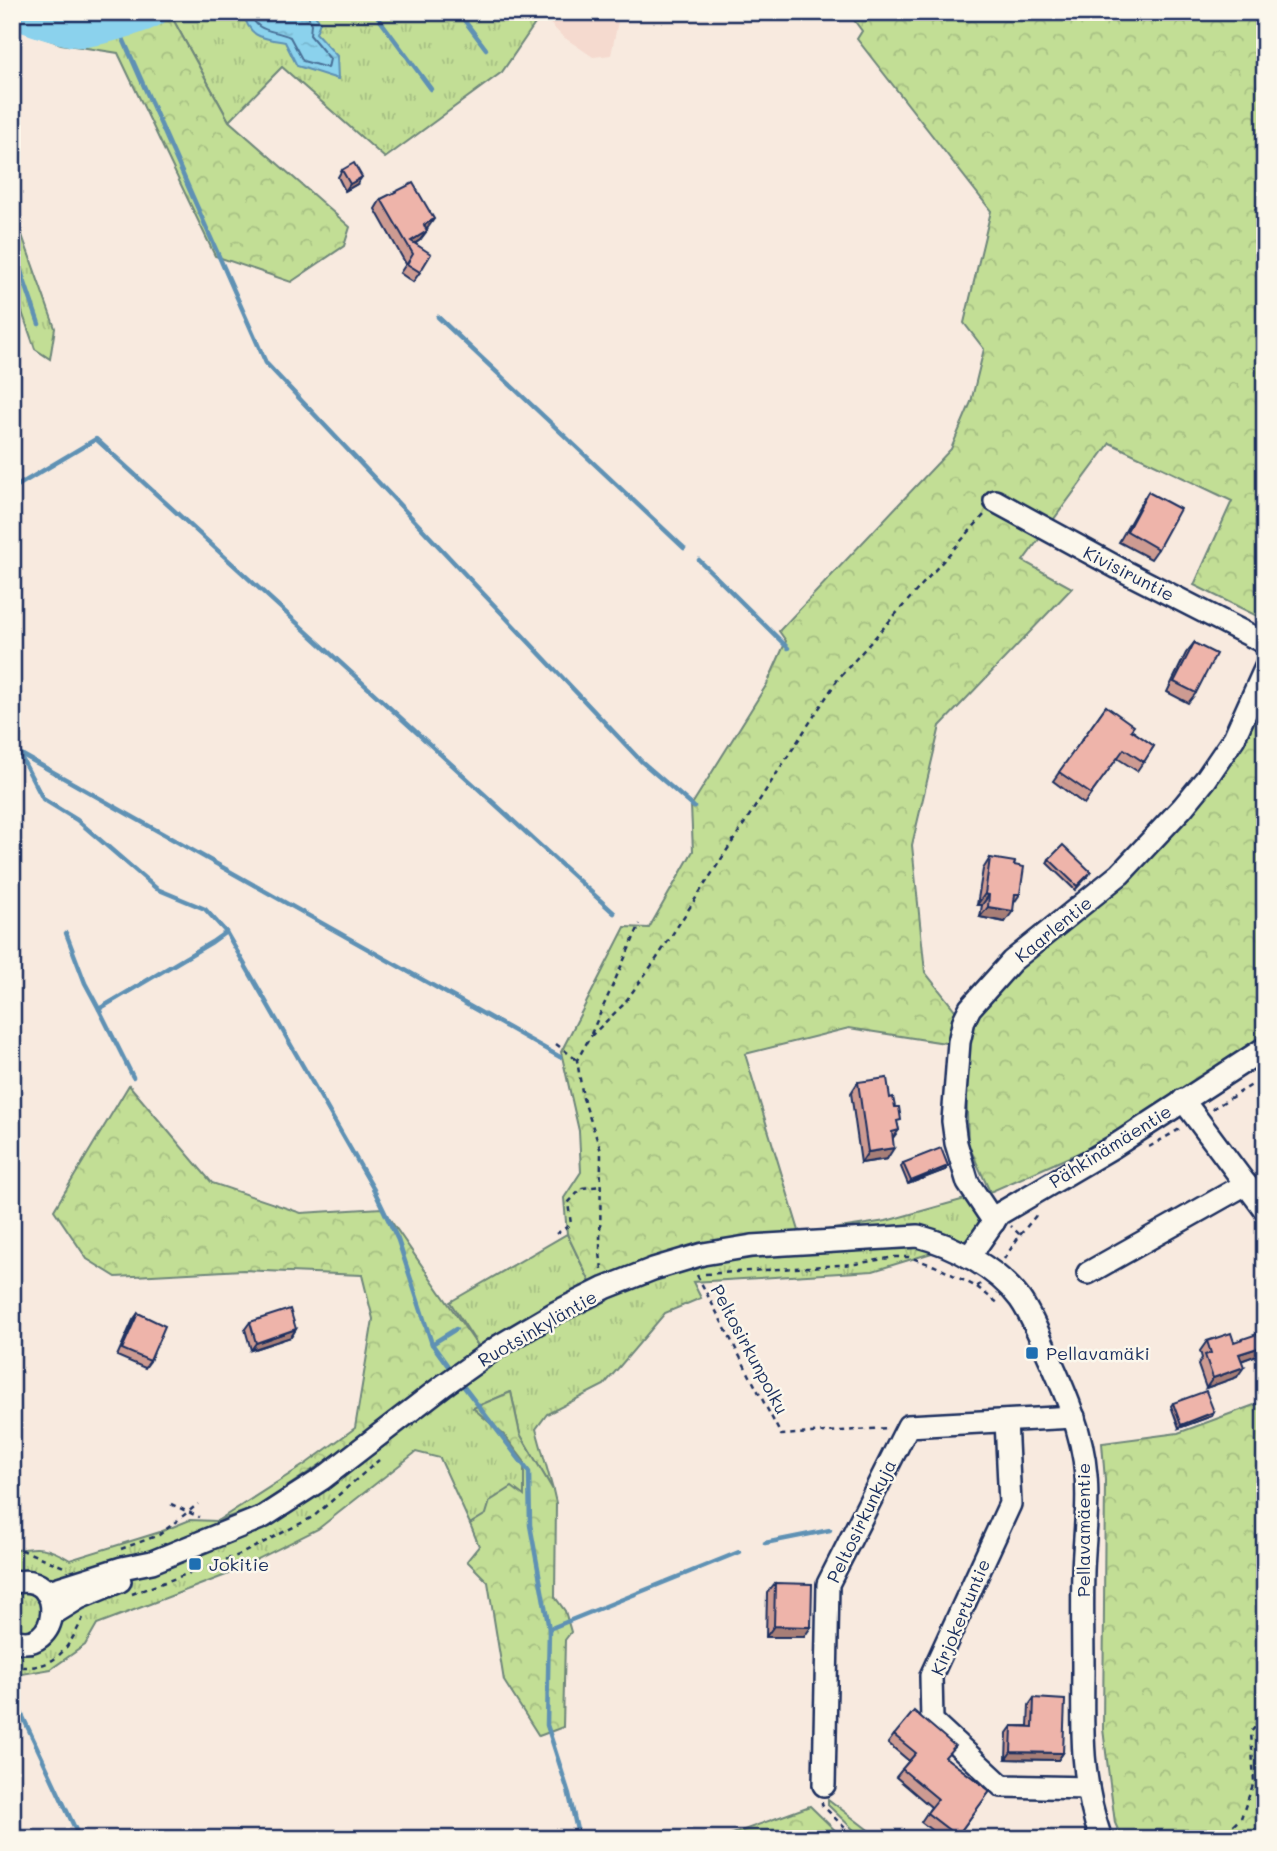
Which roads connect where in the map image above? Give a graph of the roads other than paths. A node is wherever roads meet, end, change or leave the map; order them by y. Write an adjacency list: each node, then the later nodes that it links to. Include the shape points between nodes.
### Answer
1 (995, 501): 2 (street, Kivisiruntie)
2 (1265, 643)
3 (1265, 669): 8 (street, Kaarlentie, via 1234,738 1183,807 1120,874 1012,961 970,1008 959,1042 953,1121 968,1183)
4 (1265, 1048): 5 (street, Pähkinämäentie)
5 (1183, 1100): 6 (street); 8 (street, Pähkinämäentie, via 999,1214)
6 (1246, 1184): 7 (street); 10 (street)
7 (1265, 1210)
8 (994, 1222): 9 (street, Pähkinämäentie)
9 (968, 1257): 11 (street, Pellavamäentie, via 1019,1298); 13 (street, Ruotsinkyläntie, via 918,1236 752,1246 653,1269 555,1313 499,1346 322,1479 263,1517)
10 (1088, 1273)
11 (1074, 1417): 12 (street); 19 (street, Pellavamäentie, via 1086,1477 1082,1716)
12 (1006, 1421): 18 (street, Peltosirkunkuja, via 908,1426 828,1584); 19 (street, Kirjokertuntie, via 1010,1504 931,1676 932,1721 1002,1786)
13 (152, 1562): 15 (street, Ruotsinkyläntie); 16 (street, Ruotsinkyläntie)
14 (16, 1578): 15 (street)
15 (46, 1592): 16 (street)
16 (53, 1614): 17 (street, via 41,1636 30,1641)
17 (12, 1639)
18 (824, 1785)
19 (1088, 1788): 20 (street, Pellavamäentie)
20 (1101, 1839)

